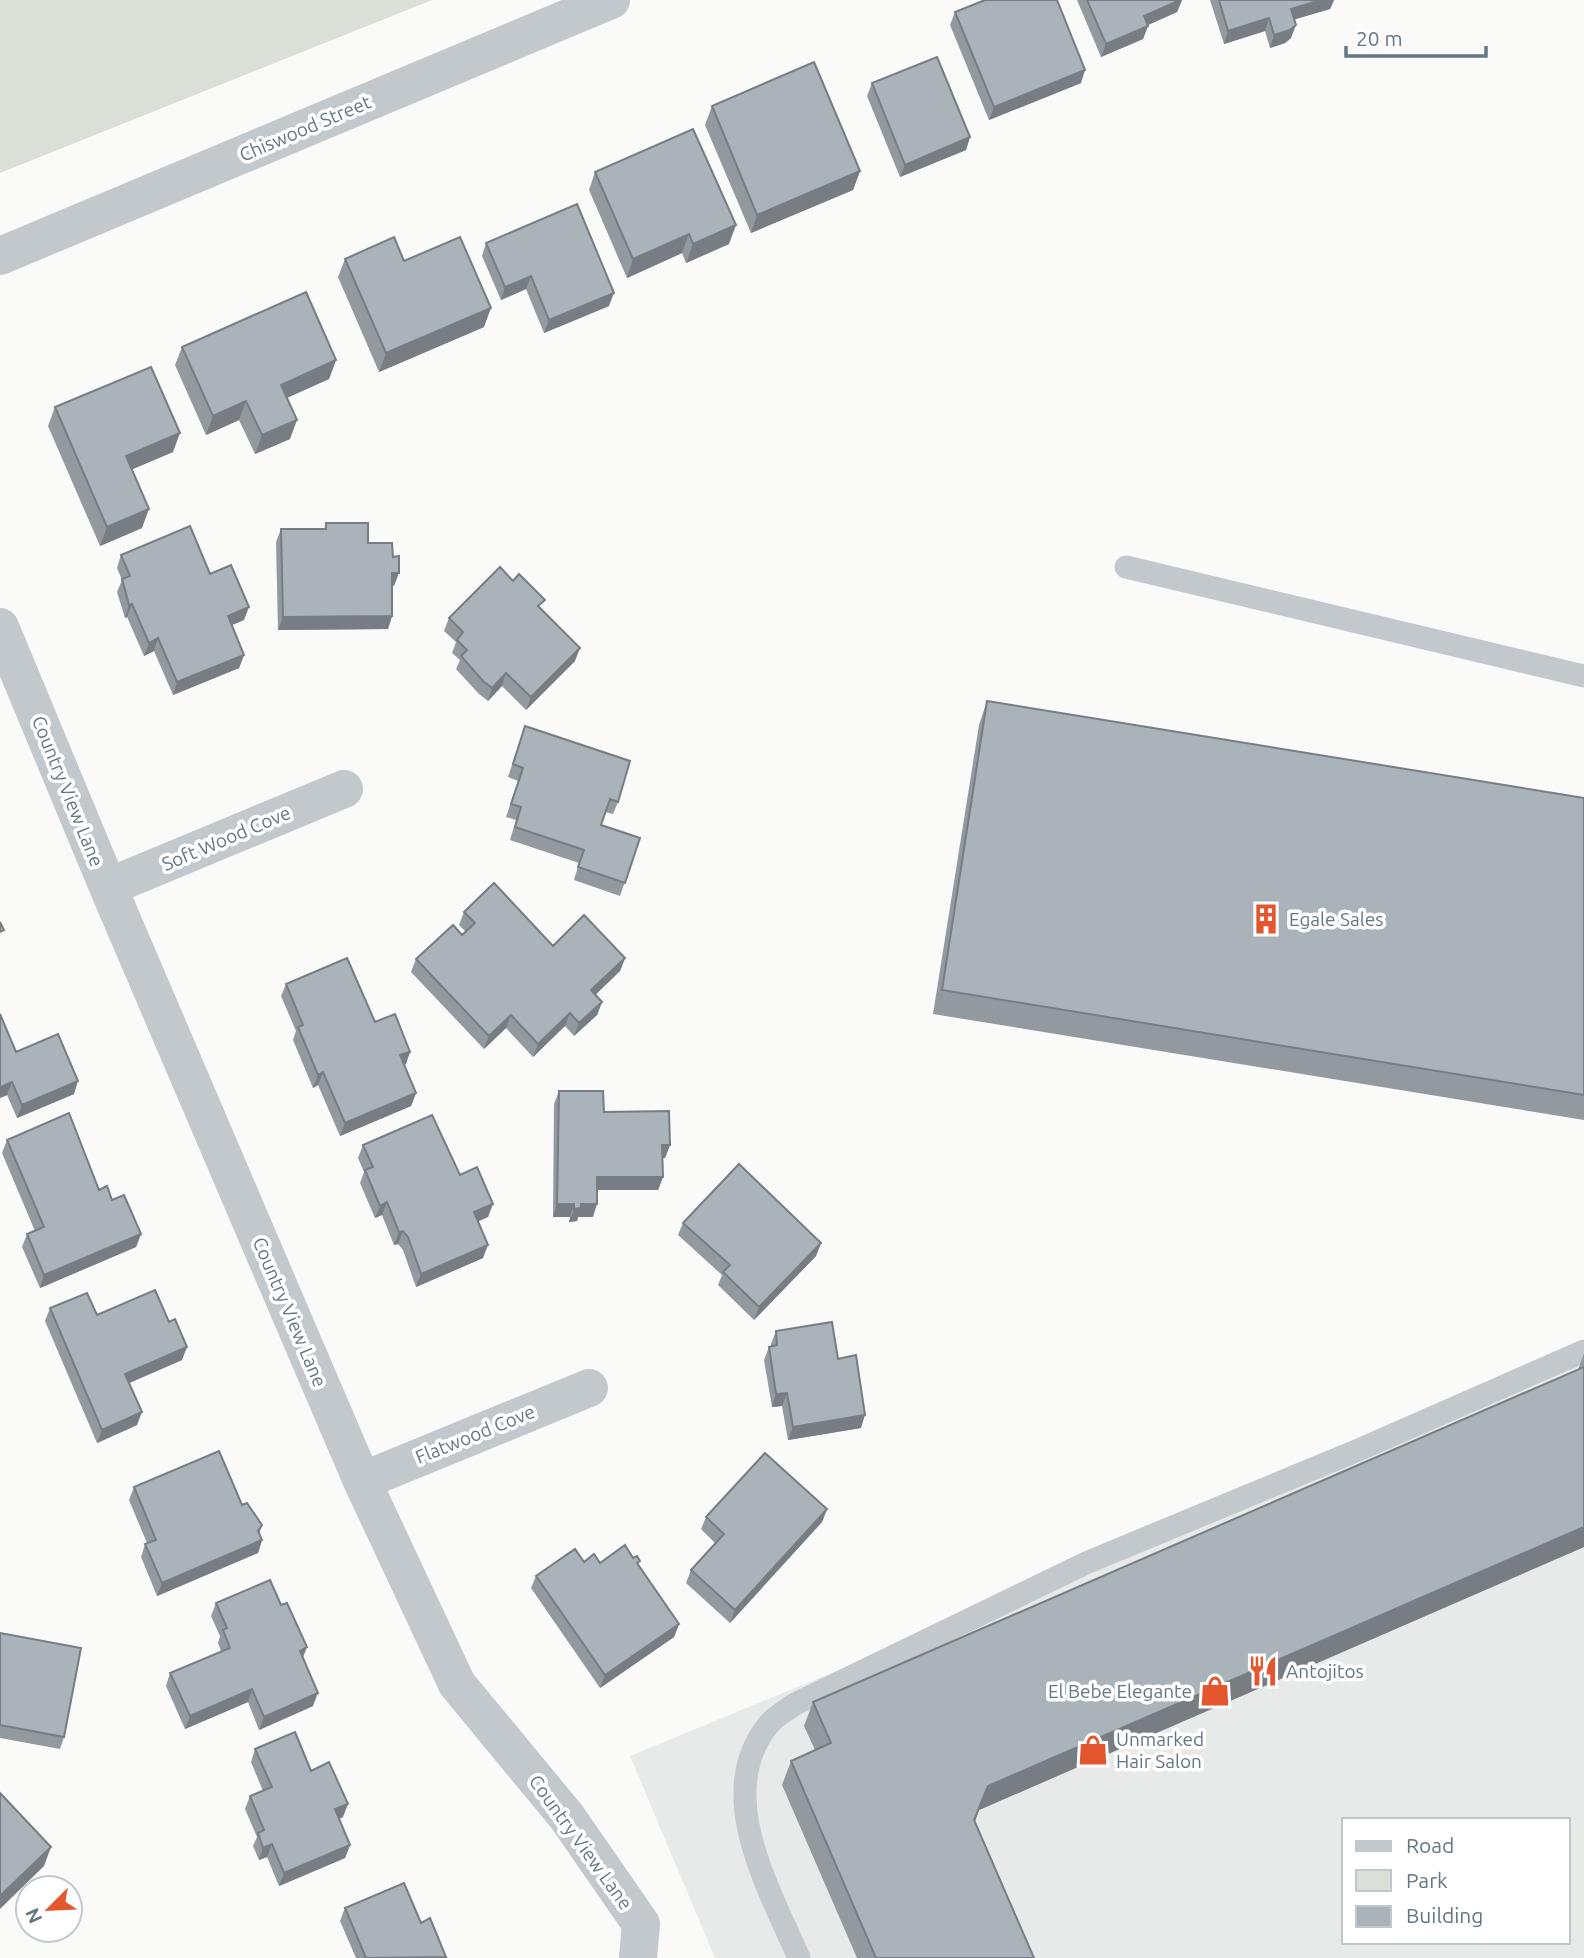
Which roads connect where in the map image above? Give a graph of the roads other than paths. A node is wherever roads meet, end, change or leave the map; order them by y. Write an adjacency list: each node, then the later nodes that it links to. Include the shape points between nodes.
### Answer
1 (611, 0): 2 (street, Chiswood Street)
2 (0, 256)
3 (1126, 567): 5 (lane)
4 (0, 627): 7 (street, Country View Lane)
5 (1584, 676)
6 (344, 789): 7 (street, Soft Wood Cove)
7 (108, 887): 10 (street, Country View Lane)
8 (1584, 1351): 12 (lane, via 1086,1563 795,1704 769,1723 747,1766 745,1811 760,1863)
9 (589, 1388): 10 (street, Flatwood Cove)
10 (362, 1481): 11 (street, Country View Lane, via 457,1684 568,1817 641,1924)
11 (638, 1958)
12 (799, 1958)

